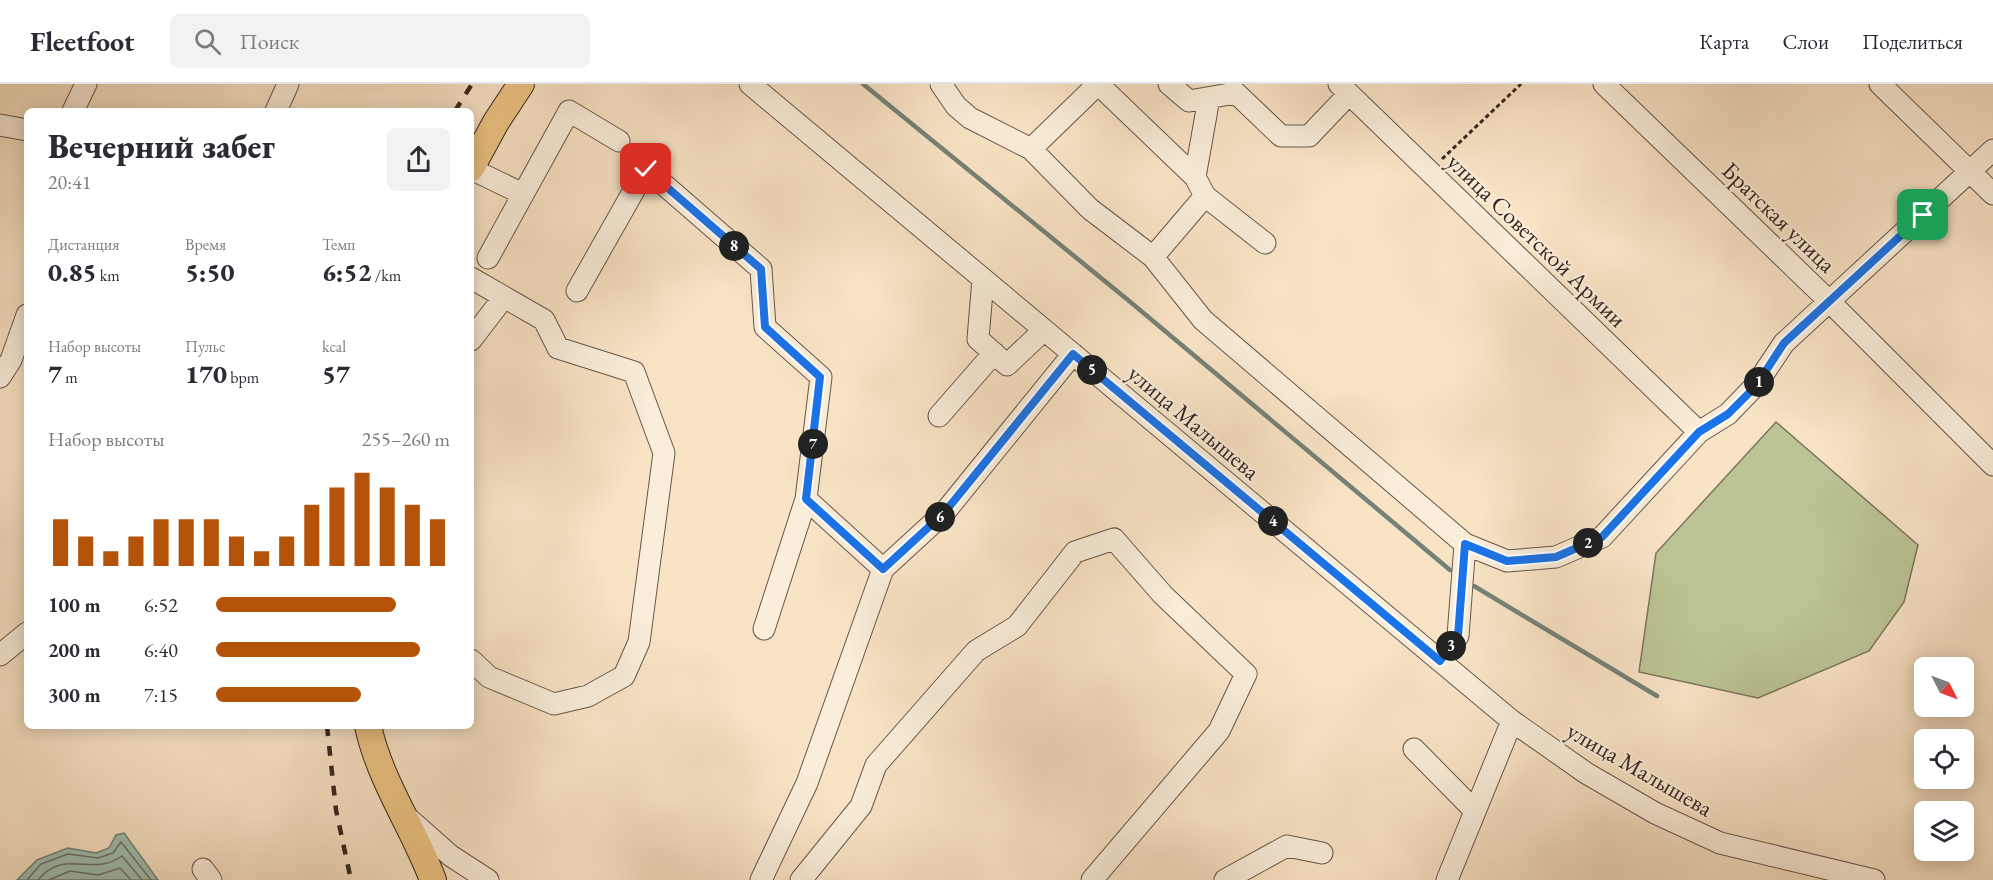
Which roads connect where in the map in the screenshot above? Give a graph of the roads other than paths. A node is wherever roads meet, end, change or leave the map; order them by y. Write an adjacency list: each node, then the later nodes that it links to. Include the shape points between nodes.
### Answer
1 (86, 84): 12 (street)
2 (288, 84): 13 (street)
3 (521, 84): 19 (main road)
4 (750, 84): 29 (street, улица Малышева)
5 (941, 84): 17 (street, via 970,118)
6 (1098, 84): 17 (street); 22 (street)
7 (1169, 84): 11 (street, via 1189,101)
8 (1604, 84): 33 (street, Братская улица)
9 (1880, 84): 21 (street)
10 (1344, 89): 11 (street, via 1309,136 1281,136 1236,93); 41 (street, улица Советской Армии)
11 (1209, 98): 22 (street)
12 (74, 108)
13 (277, 108)
14 (0, 125): 15 (street)
15 (24, 129)
16 (619, 141): 23 (street, via 569,111)
17 (1031, 149): 27 (street, via 1089,209)
18 (1993, 150): 21 (street)
19 (474, 162)
20 (474, 170): 23 (street)
21 (1970, 172): 24 (street); 33 (street)
22 (1195, 177): 25 (street)
23 (523, 194): 28 (street)
24 (1993, 195)
25 (1205, 196): 26 (street); 27 (street)
26 (1265, 243)
27 (1153, 257): 44 (street, via 1203,320)
28 (488, 258)
29 (983, 279): 35 (street, улица Малышева); 37 (street, via 978,339)
30 (474, 280): 32 (street)
31 (577, 291): 43 (street, via 646,169 761,269 765,327 820,377)
32 (504, 297): 36 (street); 50 (street, via 544,320 558,348 634,372 664,453 639,642 624,676 588,696 554,704 489,677)
33 (1829, 301): 41 (street, via 1784,343 1756,386 1728,414); 42 (street, Братская улица)
34 (24, 323): 39 (street, via 11,360)
35 (1044, 330): 37 (street, via 1007,365); 38 (street, улица Малышева)
36 (474, 336)
37 (994, 353): 40 (street)
38 (1073, 354): 45 (street, via 944,513); 49 (street, улица Малышева)
39 (0, 377)
40 (939, 416)
41 (1699, 432): 44 (street, via 1602,537 1556,557 1507,561)
42 (1993, 465)
43 (806, 499): 45 (street); 46 (street)
44 (1465, 544): 49 (street, via 1458,636)
45 (883, 569): 59 (street, via 807,783)
46 (764, 628)
47 (24, 635): 48 (street)
48 (0, 655)
49 (1440, 661): 51 (street, улица Малышева)
50 (474, 663)
51 (1512, 721): 54 (street); 64 (street, улица Малышева, via 1655,813 1720,843)
52 (369, 729): 55 (main road, via 384,777)
53 (1414, 749): 54 (street)
54 (1475, 811): 63 (street)
55 (402, 813): 57 (main road); 58 (street, via 451,856)
56 (1322, 853): 62 (street, via 1287,846)
57 (433, 880)
58 (488, 880)
59 (761, 880)
60 (801, 880): 61 (street, via 861,806 876,765 976,651 1017,626 1075,552 1114,539 1163,595 1246,674 1219,731)
61 (1092, 880)
62 (1225, 880)
63 (1447, 880)
64 (1874, 880)

